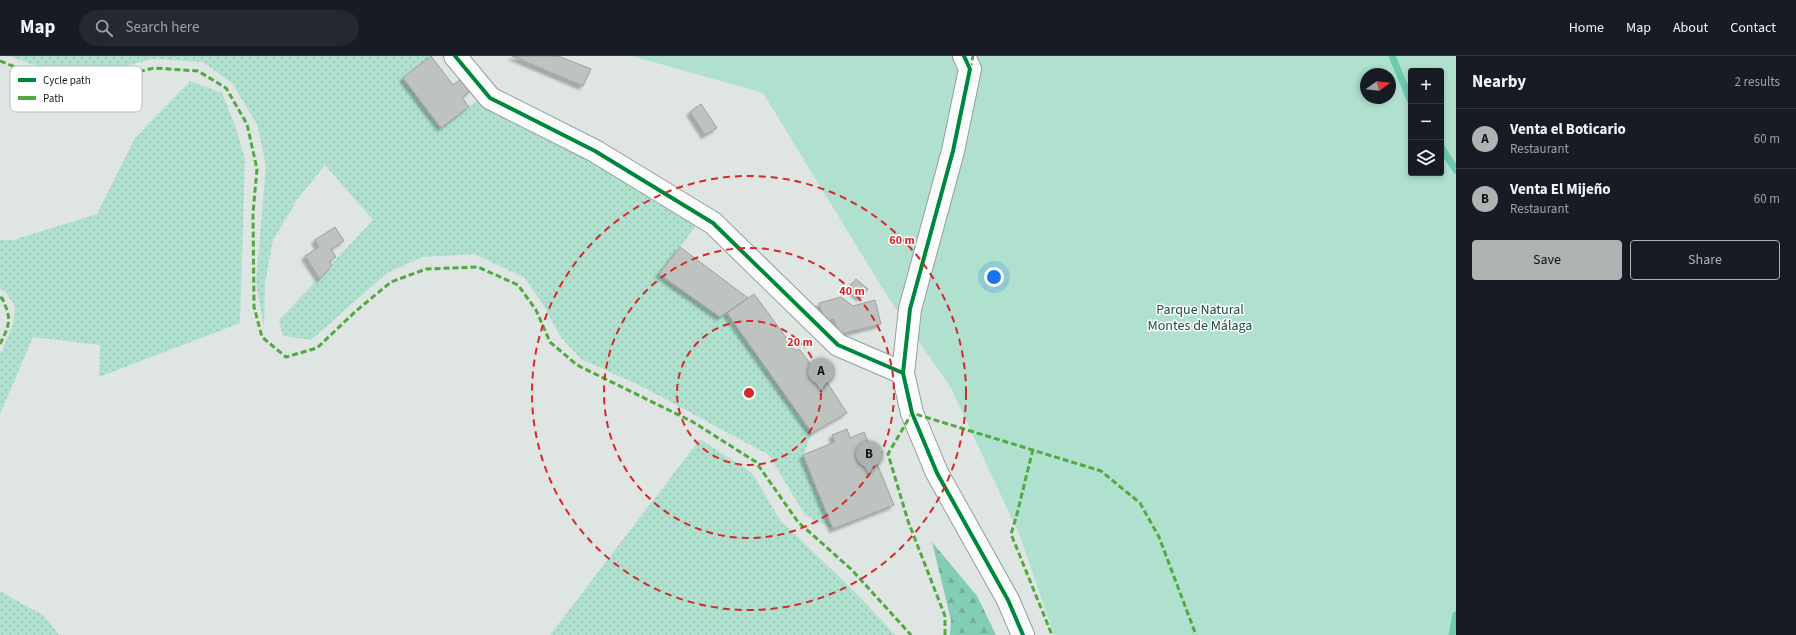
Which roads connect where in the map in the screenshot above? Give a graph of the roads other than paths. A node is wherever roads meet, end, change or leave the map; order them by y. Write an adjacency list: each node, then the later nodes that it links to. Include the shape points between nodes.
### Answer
1 (455, 56): 3 (main road, via 490,98 596,151 713,223 838,345)
2 (964, 56): 3 (main road, via 970,69 954,151 910,309)
3 (903, 373): 4 (main road, via 912,413 937,473 1008,600)
4 (1023, 635)

